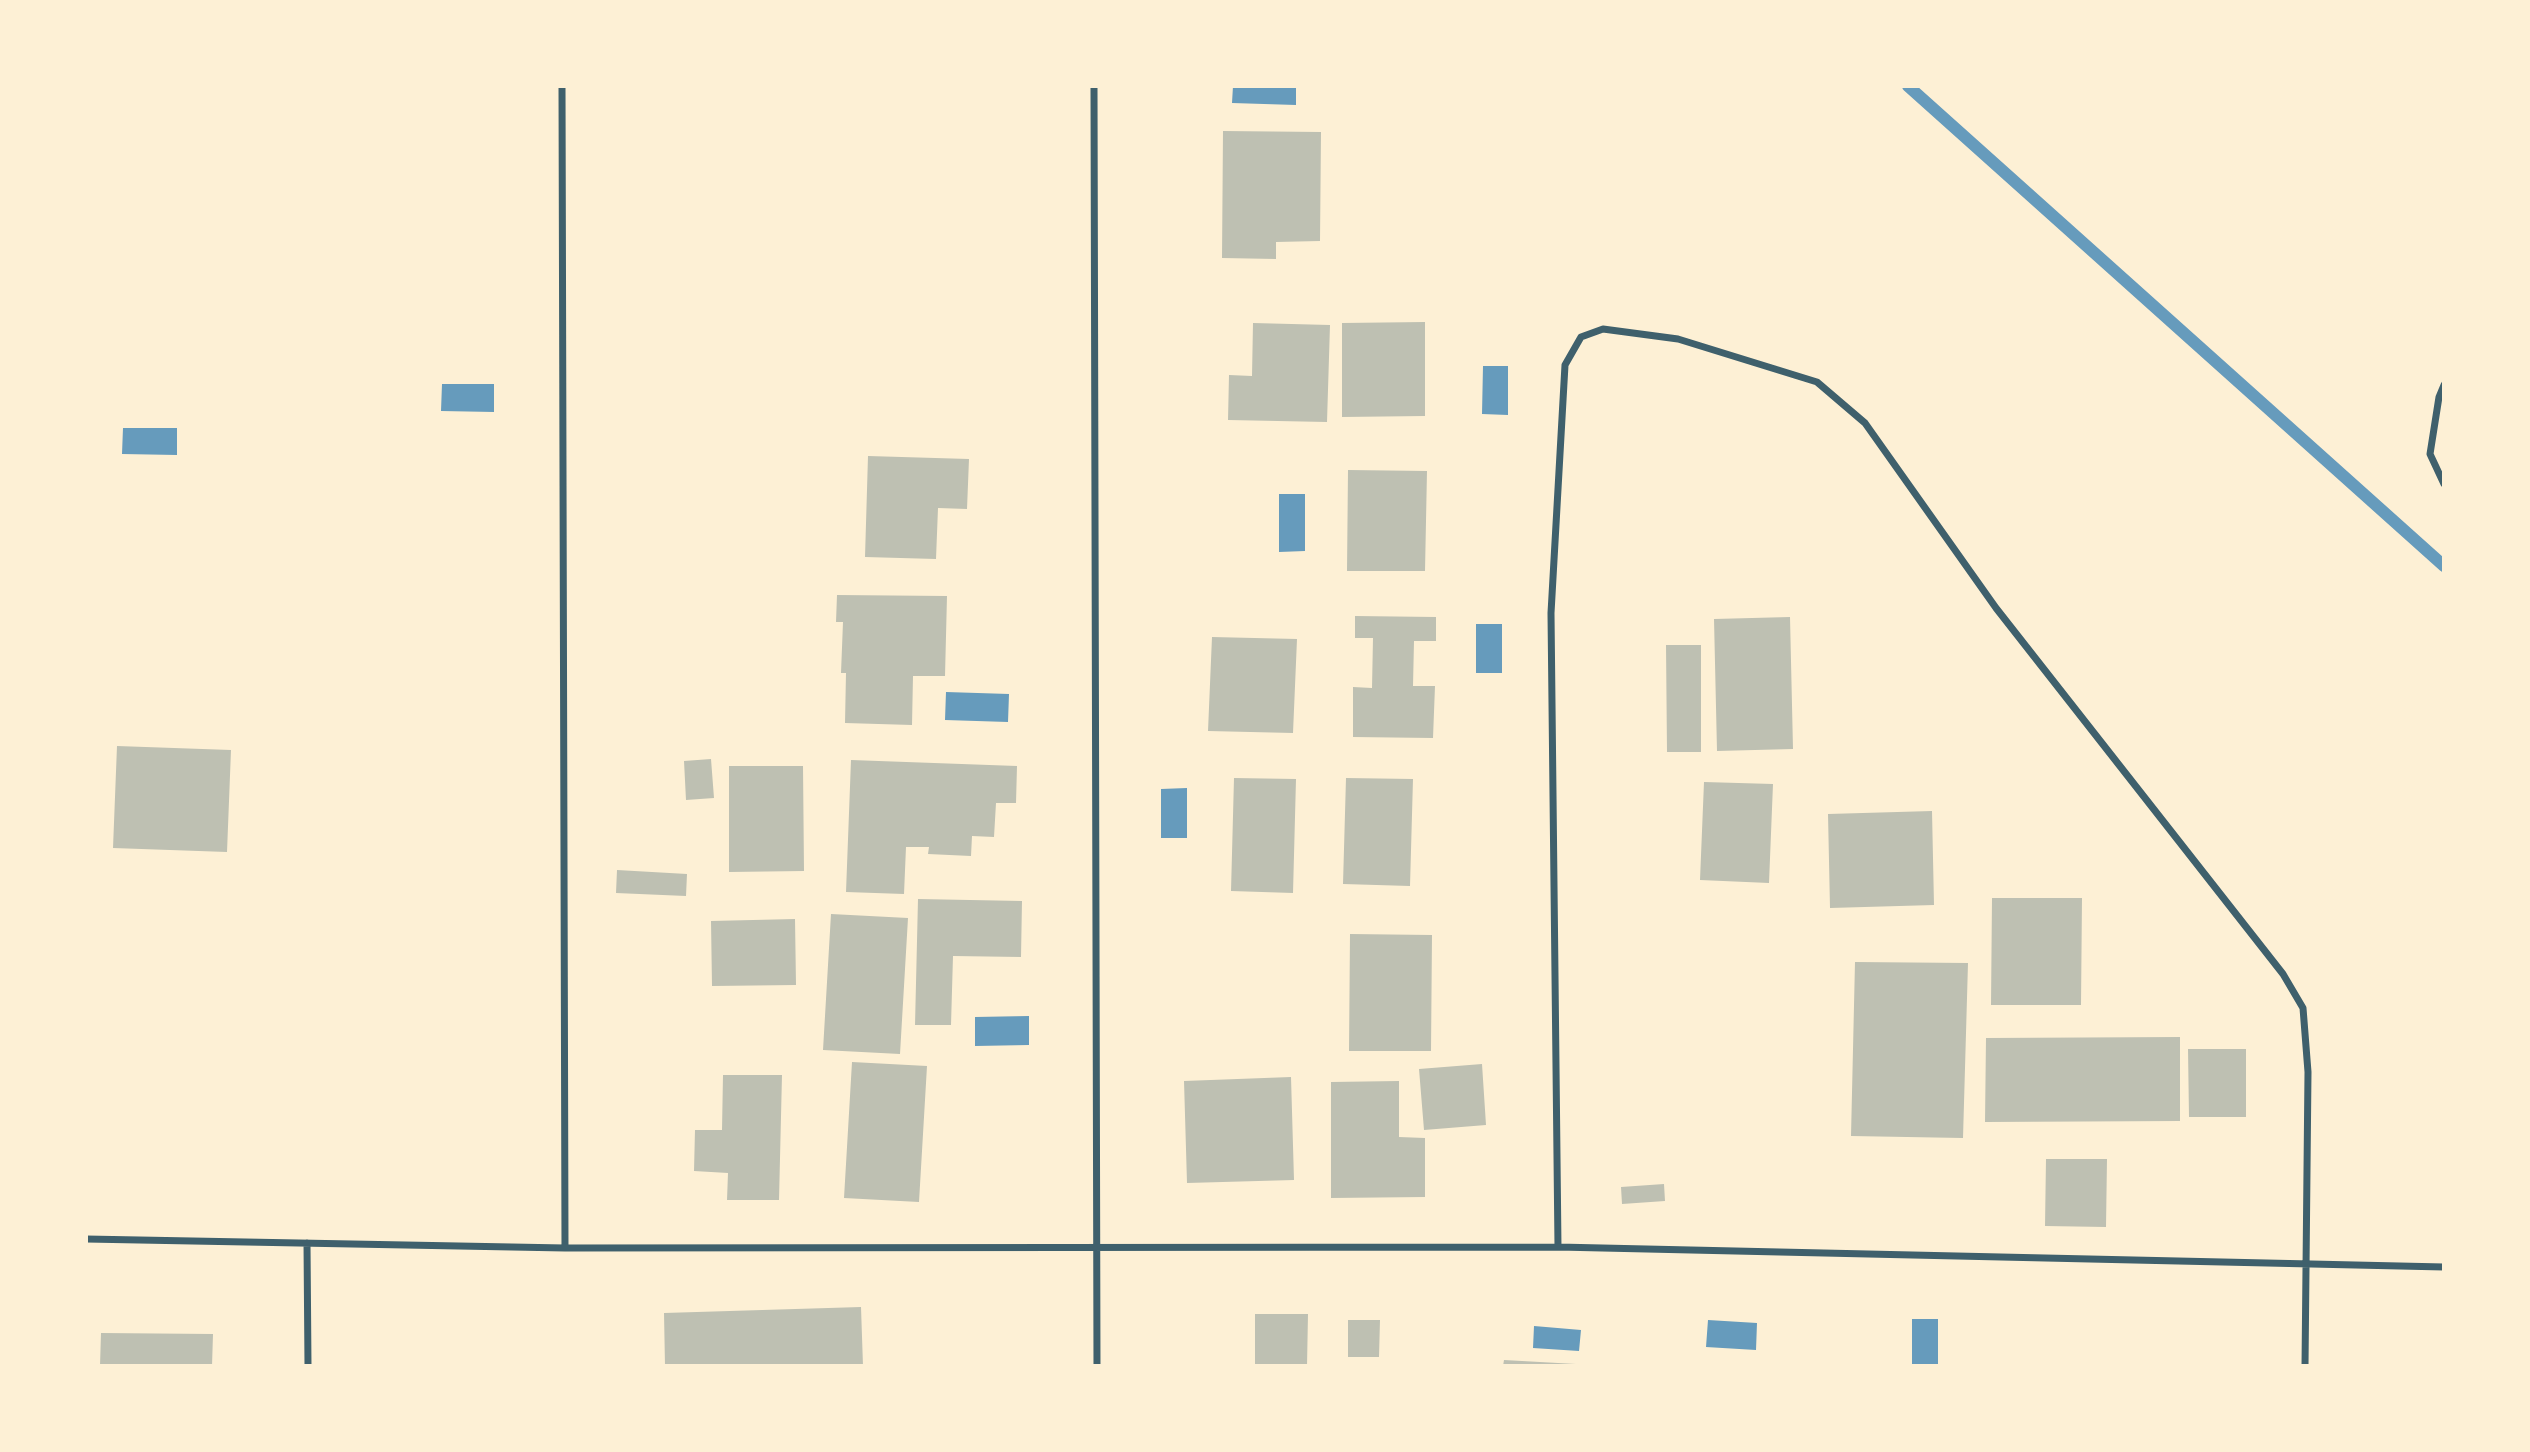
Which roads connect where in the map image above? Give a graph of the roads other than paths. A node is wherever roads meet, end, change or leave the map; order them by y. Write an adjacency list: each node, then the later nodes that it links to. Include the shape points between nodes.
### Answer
1 (562, 86): 9 (street)
2 (1094, 86): 7 (street)
3 (2444, 385): 4 (street, via 2430,454)
4 (2444, 484)
5 (86, 1239): 6 (street)
6 (307, 1243): 9 (street); 12 (street)
7 (1098, 1247): 8 (street); 9 (street); 13 (street)
8 (1558, 1247): 10 (street); 10 (street, via 1551,612 1565,365 1581,337 1604,329 1678,338 1817,382 1866,423 1996,608 2283,974 2303,1008 2308,1072)
9 (565, 1248)
10 (2304, 1262): 11 (street); 14 (street)
11 (2444, 1267)
12 (308, 1366)
13 (1097, 1366)
14 (2305, 1366)

